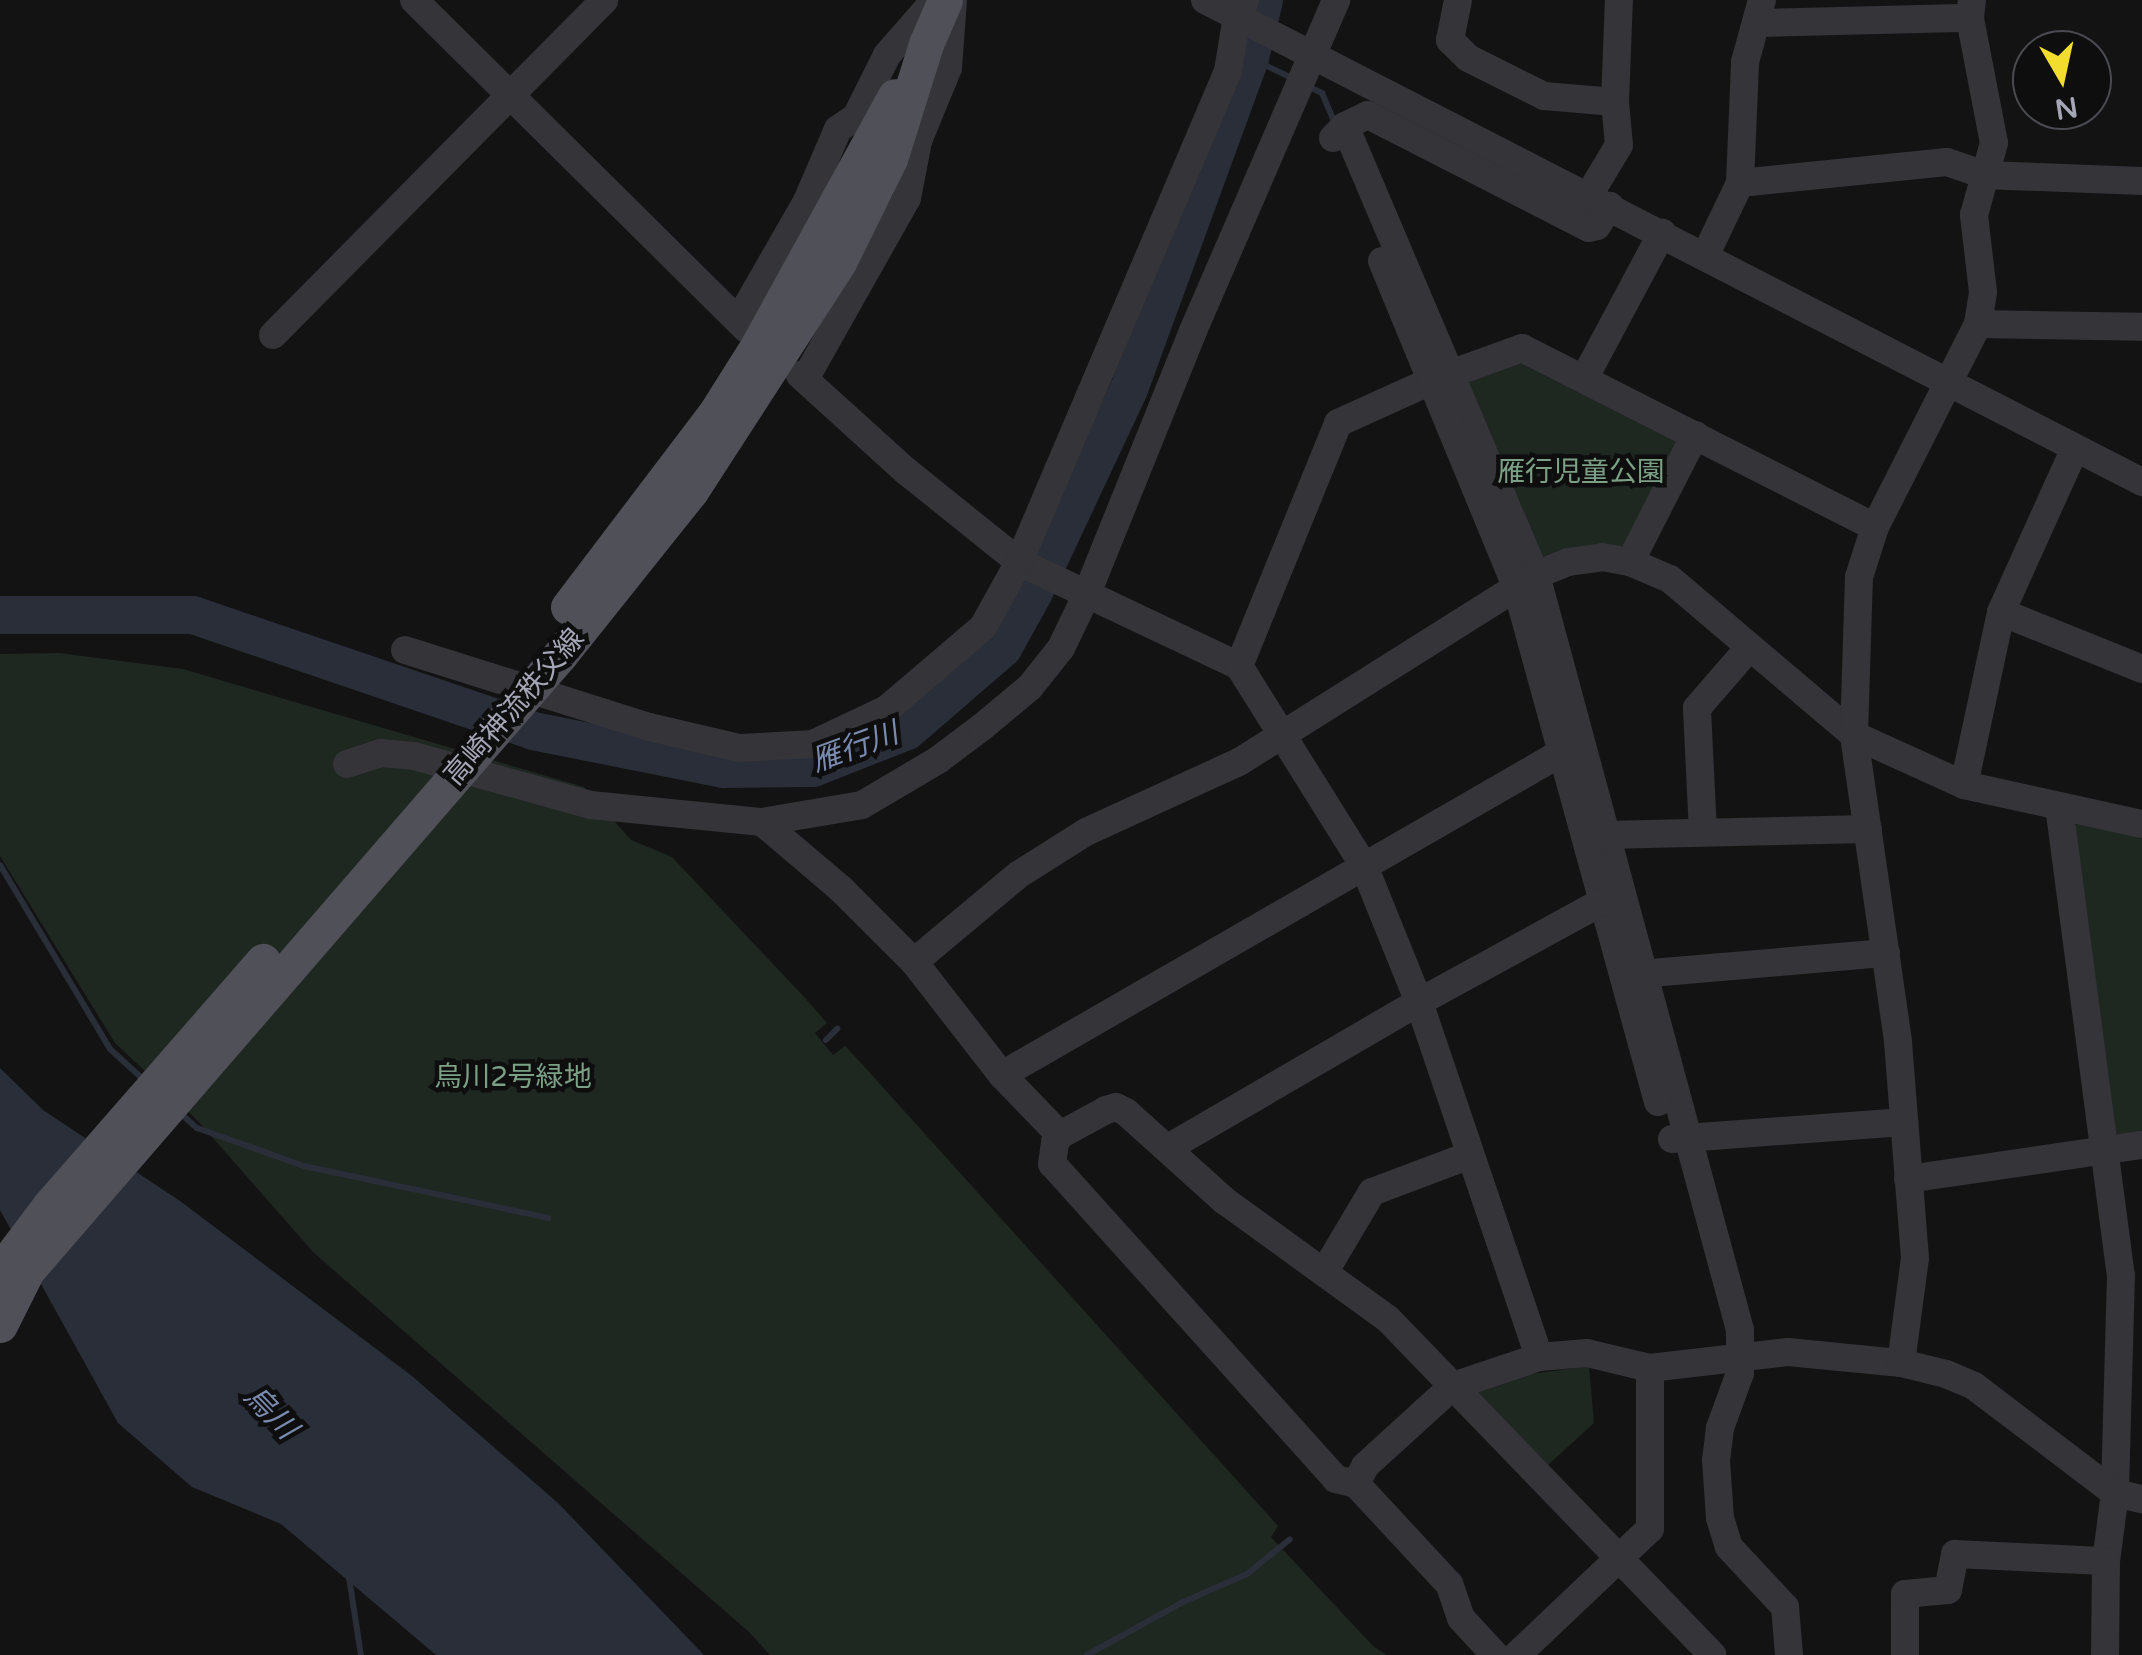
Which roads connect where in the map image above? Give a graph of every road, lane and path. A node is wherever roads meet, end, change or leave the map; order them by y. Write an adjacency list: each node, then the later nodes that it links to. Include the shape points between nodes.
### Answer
1 (414, 0): 14 (street)
2 (604, 0): 14 (street)
3 (935, 0): 14 (street, via 887,54 856,117 838,129 744,324)
4 (945, 0): 37 (main road, 高崎神流秩父線, via 890,160 840,262 691,490)
5 (953, 0): 32 (street, via 948,68 918,141 906,198 802,377)
6 (1205, 0): 10 (street)
7 (1336, 0): 13 (street)
8 (1458, 0): 15 (street, via 1450,40 1468,58 1544,96)
9 (1619, 0): 15 (street)
10 (1240, 8): 13 (street); 32 (street, via 1228,71)
11 (1971, 9): 12 (street); 16 (street, via 1994,142)
12 (1761, 12): 18 (street, via 1745,62)
13 (1314, 54): 19 (street); 35 (street)
14 (513, 95): 24 (street)
15 (1615, 102): 19 (street, via 1619,144)
16 (1985, 175): 17 (street); 18 (street, via 1947,162); 22 (street, via 1974,216 1983,292)
17 (2142, 181)
18 (1740, 182): 21 (street)
19 (1600, 201): 20 (street); 25 (street, via 1598,226 1589,228 1368,114 1344,126)
20 (1662, 234): 21 (street); 26 (street)
21 (1705, 256): 27 (street)
22 (1978, 324): 23 (street); 27 (street)
23 (2142, 327)
24 (273, 335)
25 (1441, 378): 26 (street, via 1522,348); 34 (street); 40 (street, via 1338,423)
26 (1584, 378): 28 (street)
27 (1948, 384): 29 (street); 31 (street)
28 (1695, 435): 31 (street); 33 (street)
29 (2074, 448): 30 (street); 36 (street)
30 (2142, 482)
31 (1875, 527): 42 (street, via 1858,577)
32 (1019, 562): 35 (street); 39 (street, via 983,627 887,709 813,744 690,743)
33 (1630, 562): 34 (street, via 1568,562); 38 (street, via 1670,579)
34 (1526, 582): 43 (street); 44 (street)
35 (1086, 596): 40 (street); 48 (street, via 1061,648 1030,687 938,760 862,805)
36 (2001, 612): 41 (street); 46 (street)
37 (552, 646): 68 (main road, 高崎神流秩父線, bridge); 68 (main road, 高崎神流秩父線, bridge, via 50,1205)
38 (1749, 648): 42 (street); 51 (street, via 1697,708)
39 (405, 650)
40 (1238, 666): 43 (street)
41 (2142, 669)
42 (1854, 735): 46 (street); 50 (street)
43 (1282, 737): 53 (street); 56 (street, via 1086,832 1018,875)
44 (1570, 747): 52 (street); 53 (street)
45 (347, 764): 48 (street, via 380,753 414,756 591,805)
46 (1964, 785): 47 (street)
47 (2059, 806): 49 (street); 65 (street)
48 (762, 822): 56 (street)
49 (2142, 824)
50 (1868, 829): 51 (street); 55 (street)
51 (1703, 832): 52 (street)
52 (1594, 839): 54 (street)
53 (1364, 866): 58 (street); 59 (street)
54 (1612, 900): 57 (street); 58 (street)
55 (1886, 953): 57 (street); 60 (street)
56 (914, 962): 59 (street)
57 (1633, 974): 62 (street)
58 (1419, 1002): 64 (street); 66 (street)
59 (1002, 1075): 61 (street)
60 (1904, 1122): 62 (street); 67 (street)
61 (1060, 1135): 64 (street, via 1116,1107); 78 (street, via 1052,1164 1336,1480)
62 (1678, 1139): 73 (street, via 1740,1330)
63 (2142, 1145): 65 (street)
64 (1168, 1148): 69 (street, via 1225,1200)
65 (2105, 1151): 67 (street); 70 (street)
66 (1468, 1156): 69 (street, via 1372,1192); 74 (street)
67 (1908, 1178): 75 (street, via 1914,1258)
68 (8, 1266): 71 (main road, 高崎神流秩父線, bridge); 72 (main road, bridge)
69 (1325, 1271): 77 (street, via 1388,1319)
70 (2132, 1273): 79 (street)
71 (0, 1302)
72 (0, 1325)
73 (1739, 1355): 75 (street, via 1788,1352); 76 (street); 85 (street, via 1740,1374 1720,1428 1715,1489 1730,1547 1785,1607)
74 (1540, 1357): 76 (street, via 1587,1353); 77 (street)
75 (1901, 1363): 79 (street, via 1974,1386)
76 (1650, 1368): 80 (street, via 1650,1528)
77 (1453, 1386): 78 (street, via 1364,1466); 80 (street)
78 (1356, 1484): 82 (street, via 1449,1584 1461,1618)
79 (2128, 1496): 81 (street)
80 (1620, 1555): 83 (street); 84 (street)
81 (2106, 1561): 86 (street, via 1955,1554 1948,1590 1905,1594); 87 (street)
82 (1495, 1655)
83 (1517, 1655)
84 (1712, 1655)
85 (1789, 1655)
86 (1906, 1655)
87 (2105, 1655)

